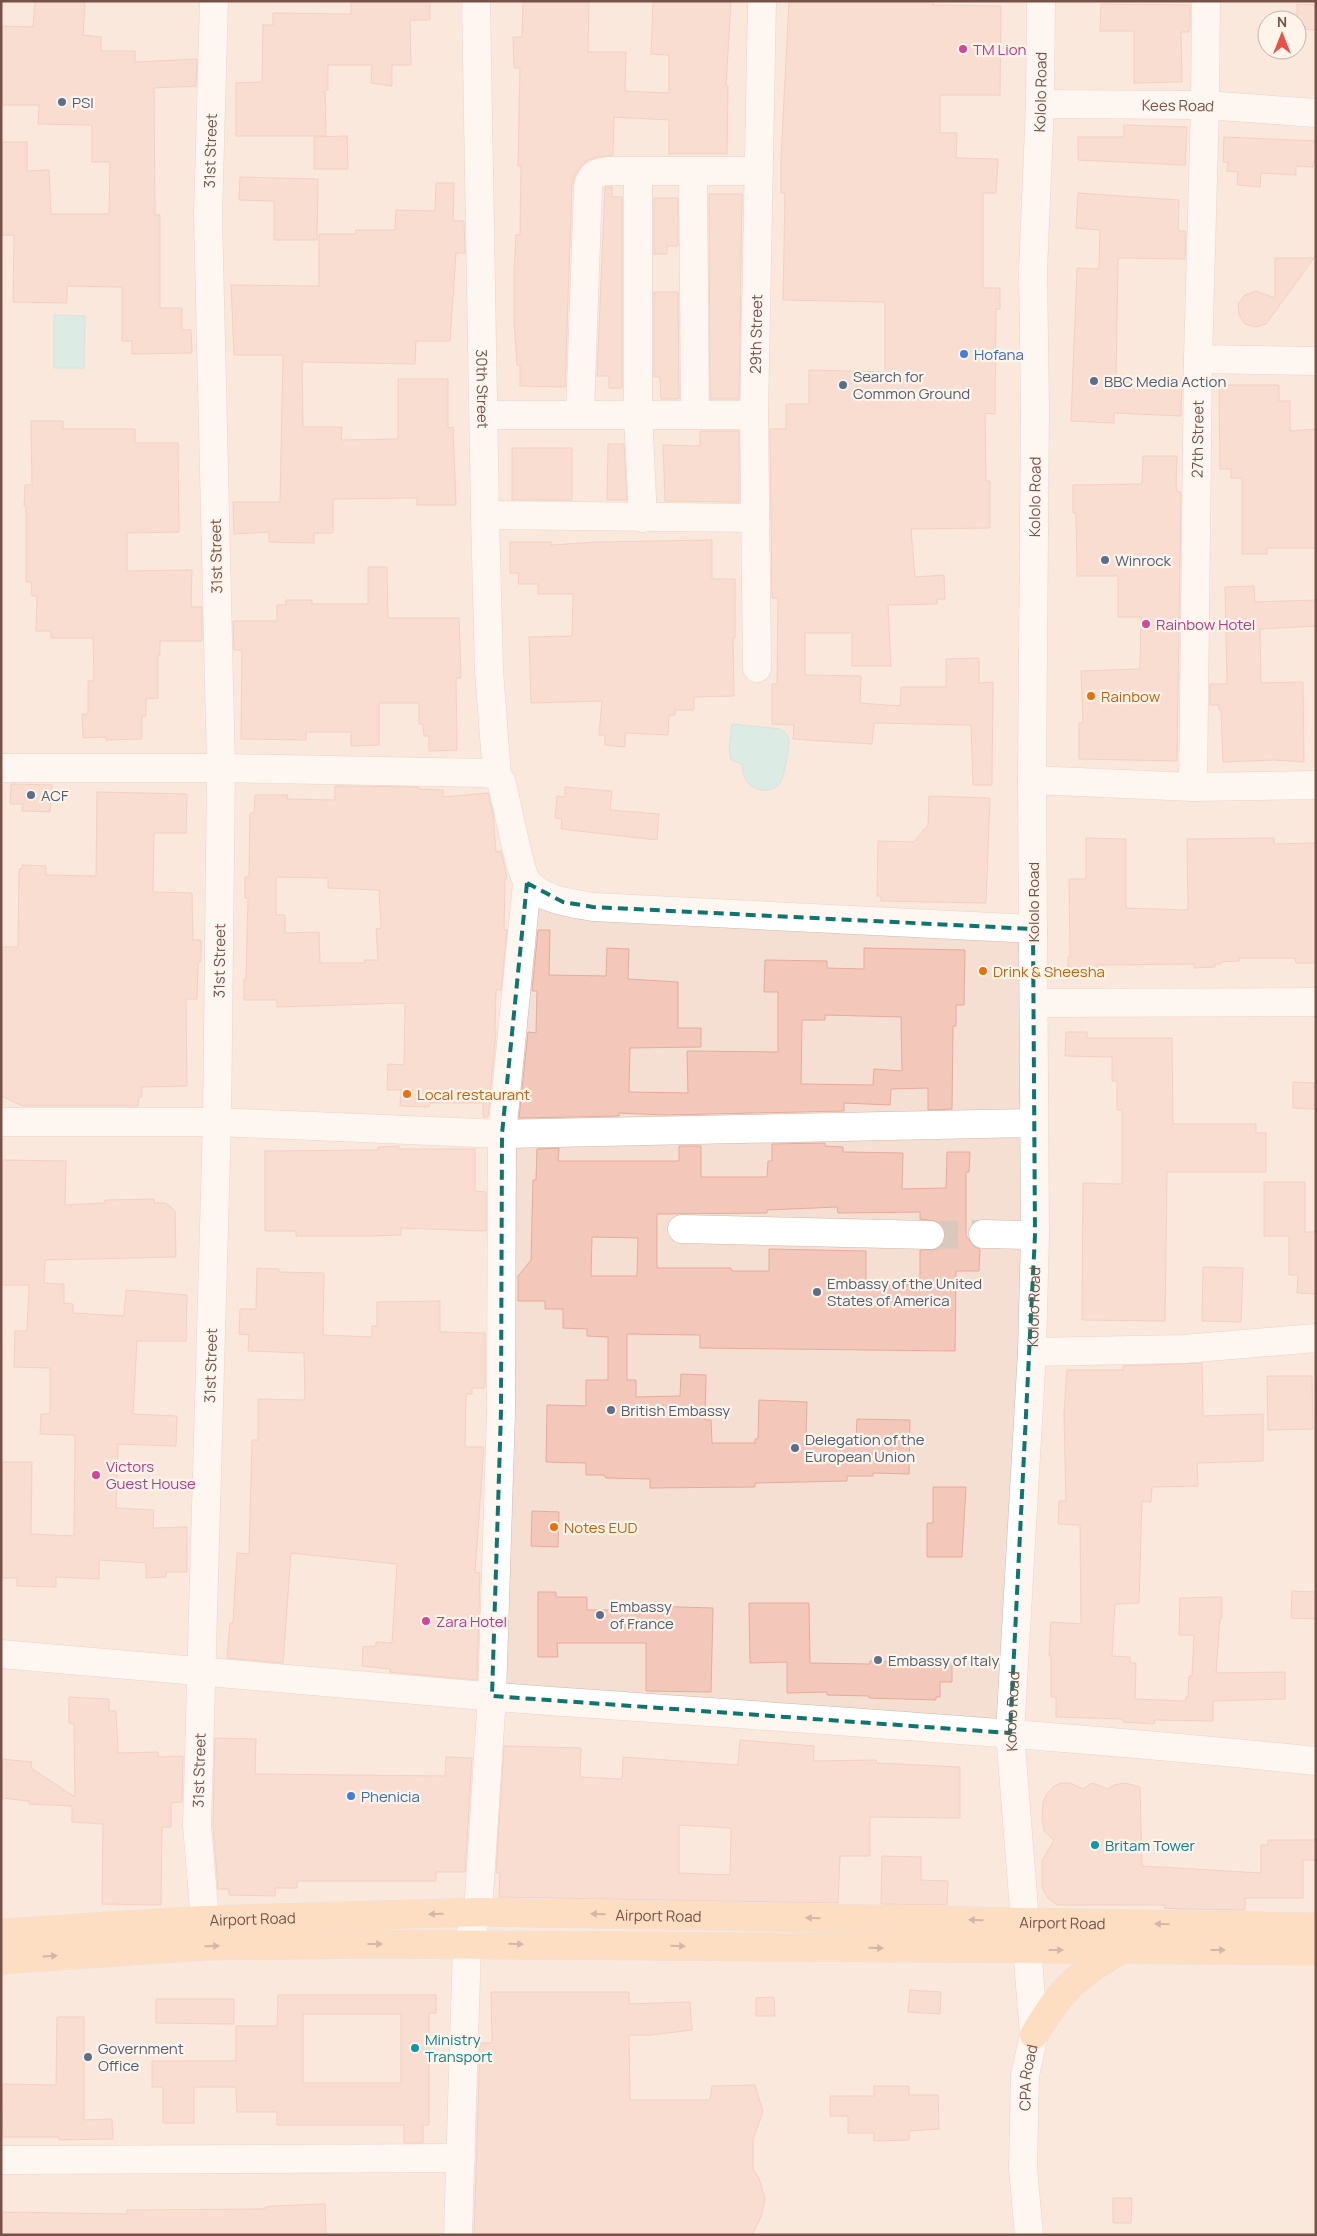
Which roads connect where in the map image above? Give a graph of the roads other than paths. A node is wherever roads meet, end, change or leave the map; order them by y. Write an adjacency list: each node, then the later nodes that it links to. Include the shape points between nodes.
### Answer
1 (214, 1): 24 (street, 31st Street, via 208,215)
2 (476, 1): 17 (street, 30th Street)
3 (762, 1): 9 (street, 29th Street)
4 (1041, 1): 6 (street, Kololo Road)
5 (1206, 1): 7 (street, 27th Street)
6 (1040, 104): 7 (street, Kees Road); 26 (street, Kololo Road, via 1033,271)
7 (1205, 105): 8 (street, Kees Road); 12 (street, 27th Street)
8 (1316, 113)
9 (759, 171): 11 (street); 18 (street, 29th Street)
10 (638, 172): 11 (street); 14 (street, via 599,172 592,176 588,186); 15 (street)
11 (693, 172): 16 (street)
12 (1198, 359): 13 (street); 28 (street, 27th Street)
13 (1316, 361)
14 (580, 414): 15 (street); 17 (street)
15 (638, 414): 16 (street); 20 (street)
16 (695, 414): 18 (street)
17 (484, 415): 19 (street, 30th Street)
18 (754, 415): 21 (street, 29th Street)
19 (485, 515): 20 (street); 25 (street, 30th Street, via 489,670)
20 (643, 518): 21 (street)
21 (755, 518): 22 (street, 29th Street)
22 (757, 668)
23 (1, 768): 24 (street)
24 (221, 768): 25 (street, via 485,773); 34 (street, 31st Street)
25 (497, 776): 29 (street, 30th Street, via 503,788)
26 (1032, 780): 28 (street); 30 (street, Kololo Road)
27 (1316, 785): 28 (street)
28 (1193, 787)
29 (527, 883): 30 (street, via 563,902 593,906); 36 (street)
30 (1033, 929): 32 (street, Kololo Road)
31 (1316, 1002): 32 (street)
32 (1034, 1003): 35 (street, Kololo Road)
33 (1, 1122): 34 (street)
34 (217, 1122): 36 (street); 44 (street, 31st Street)
35 (1034, 1123): 36 (street); 40 (street, Kololo Road)
36 (502, 1134): 45 (street, via 501,1412)
37 (682, 1229): 39 (street)
38 (982, 1234): 40 (street)
39 (930, 1235)
40 (1035, 1235): 42 (street, Kololo Road)
41 (1316, 1338): 42 (street, via 1184,1349)
42 (1032, 1352): 46 (street, Kololo Road)
43 (1, 1654): 44 (street)
44 (202, 1670): 45 (street); 49 (street, 31st Street, via 197,1825)
45 (492, 1696): 46 (street); 48 (street)
46 (1010, 1733): 47 (street); 50 (street, Kololo Road)
47 (1316, 1761)
48 (478, 1912): 49 (main road, Airport Road, one-way to 49); 50 (main road, Airport Road, one-way to 48); 53 (street)
49 (205, 1920): 52 (main road, Airport Road)
50 (1025, 1921): 51 (main road, Airport Road, one-way to 50); 54 (street, CPA Road)
51 (1316, 1927)
52 (1, 1933)
53 (467, 1944): 54 (main road, Airport Road, one-way to 54); 57 (main road, Airport Road, one-way to 53, via 205,1946); 59 (street)
54 (1027, 1950): 55 (main road, Airport Road, one-way to 55); 58 (street, CPA Road)
55 (1121, 1950): 56 (main road, Airport Road, one-way to 56); 58 (main road, via 1090,1968 1071,1984 1059,1996)
56 (1316, 1951)
57 (1, 1960)
58 (1034, 2035): 62 (street, CPA Road, via 1025,2084 1024,2168)
59 (461, 2158): 60 (street); 61 (street)
60 (1, 2160)
61 (458, 2235)
62 (1029, 2235)

